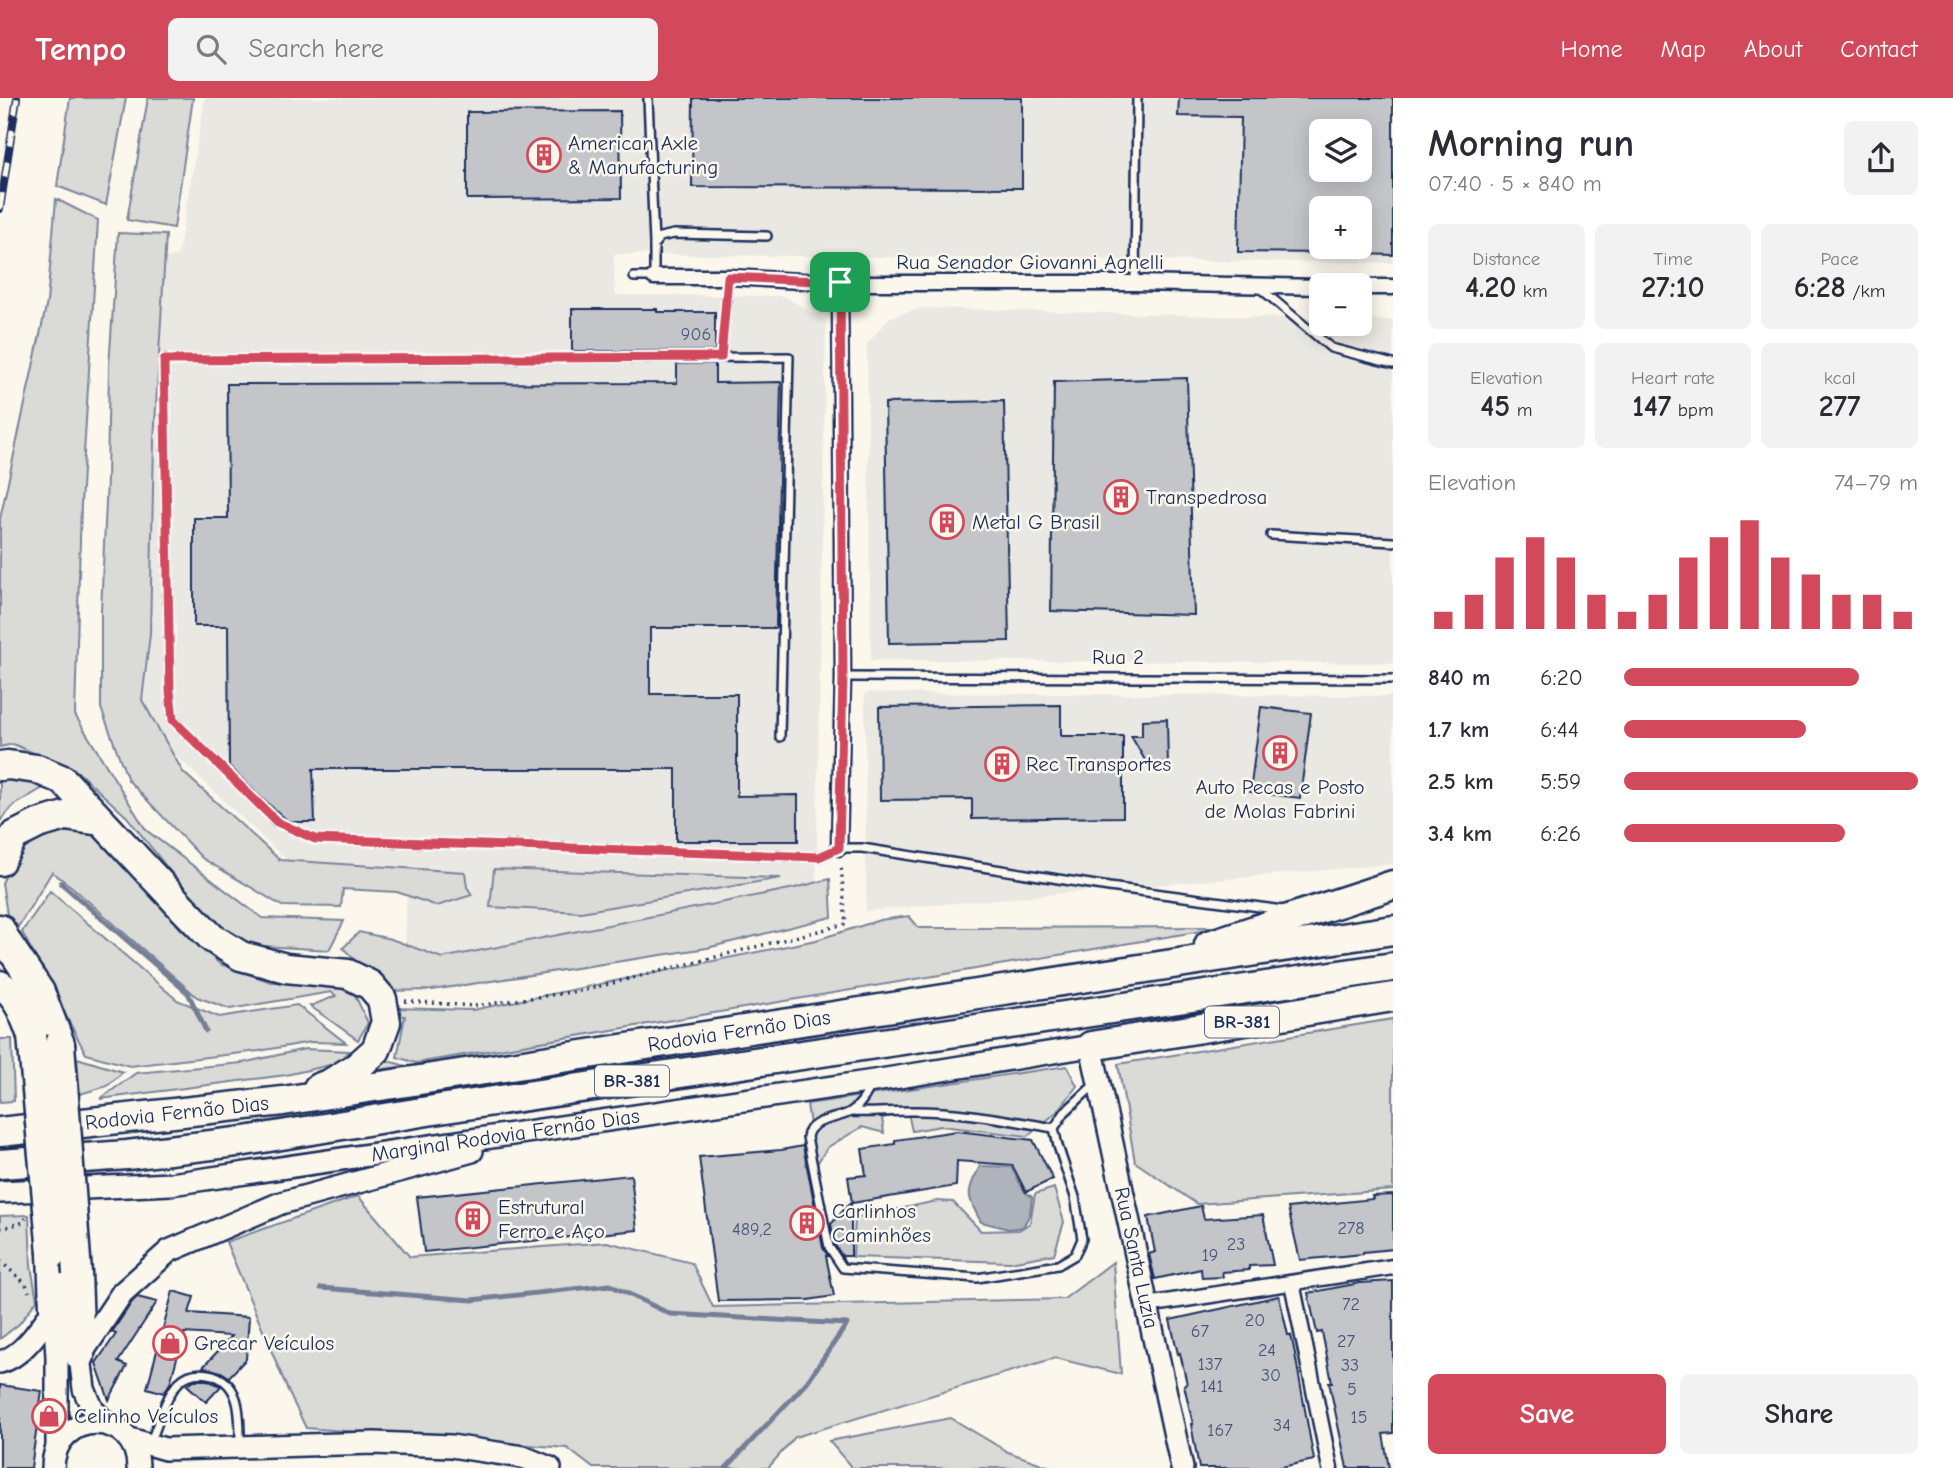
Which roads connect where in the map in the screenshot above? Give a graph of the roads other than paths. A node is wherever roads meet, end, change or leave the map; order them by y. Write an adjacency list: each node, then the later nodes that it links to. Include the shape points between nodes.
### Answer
1 (648, 98): 4 (lane)
2 (1137, 98): 9 (lane)
3 (767, 236): 4 (lane, via 674,234 660,237)
4 (654, 245): 6 (lane)
5 (634, 277): 6 (lane)
6 (654, 277): 7 (street, Rua Senador Giovanni Agnelli)
7 (728, 277): 8 (street, Rua Senador Giovanni Agnelli); 14 (lane)
8 (840, 282): 9 (street, Rua Senador Giovanni Agnelli); 18 (street)
9 (1135, 282): 10 (street, Rua Senador Giovanni Agnelli)
10 (1258, 286): 11 (street, Rua Senador Giovanni Agnelli); 15 (lane, via 1331,348)
11 (1309, 287)
12 (1372, 287): 13 (street)
13 (1393, 287)
14 (721, 357): 20 (lane, via 789,357); 23 (lane, via 164,360 173,720 277,822 315,839 819,857)
15 (1393, 364)
16 (1271, 535): 17 (lane)
17 (1393, 541)
18 (843, 677): 19 (lane, Rua 2); 23 (street)
19 (1393, 679)
20 (780, 737)
21 (0, 766): 22 (highway, via 37,769 63,780)
22 (101, 821): 24 (highway, via 65,816 37,824 15,836); 36 (highway, via 212,937 241,956 286,968 348,974 370,985 382,999 386,1022 376,1050 331,1083)
23 (839, 848): 26 (lane)
24 (0, 861)
25 (1393, 885): 26 (highway)
26 (1305, 913): 30 (highway)
27 (0, 929): 47 (highway, bridge, via 40,992 62,1053)
28 (1393, 930): 30 (highway, Rodovia Fernão Dias / BR-381)
29 (1393, 967): 41 (highway, Rodovia Fernão Dias / BR-381, via 245,1141)
30 (1133, 970): 36 (highway, Rodovia Fernão Dias / BR-381)
31 (0, 985): 45 (highway, bridge, via 20,1006 32,1037 52,1253)
32 (1393, 998): 33 (highway, BR-381)
33 (1091, 1045): 34 (main road, Marginal Rodovia Fernão Dias / BR-381); 35 (main road, Rua Santa Luzia)
34 (874, 1081): 37 (lane); 38 (main road, Marginal Rodovia Fernão Dias / BR-381)
35 (1099, 1081): 39 (lane, via 1065,1112); 46 (main road, Rua Santa Luzia)
36 (283, 1101): 40 (highway, Rodovia Fernão Dias / BR-381)
37 (850, 1112): 39 (lane, via 959,1114); 39 (lane, via 816,1124 807,1137 829,1247 843,1268 851,1269 978,1279 1058,1265 1076,1255 1082,1239 1079,1218)
38 (571, 1125): 42 (main road, Marginal Rodovia Fernão Dias / BR-381, via 171,1184); 47 (main road, via 281,1203 169,1251 122,1293)
39 (1054, 1129)
40 (0, 1132)
41 (0, 1164)
42 (0, 1192)
43 (1393, 1267): 44 (street)
44 (1293, 1283): 46 (street); 57 (street)
45 (44, 1305): 48 (main road, via 32,1340); 51 (main road, via 57,1357)
46 (1147, 1305): 56 (main road, Rua Santa Luzia)
47 (80, 1356): 49 (main road, via 84,1389 93,1410)
48 (3, 1361)
49 (107, 1424): 50 (main road); 51 (main road, via 78,1426)
50 (140, 1442): 52 (main road, via 165,1449); 52 (lane, via 180,1381 197,1372 220,1376 235,1392); 54 (main road)
51 (57, 1445): 53 (main road)
52 (240, 1447): 55 (main road, via 451,1446 523,1457)
53 (53, 1468)
54 (138, 1468)
55 (550, 1468)
56 (1182, 1468)
57 (1331, 1468)

